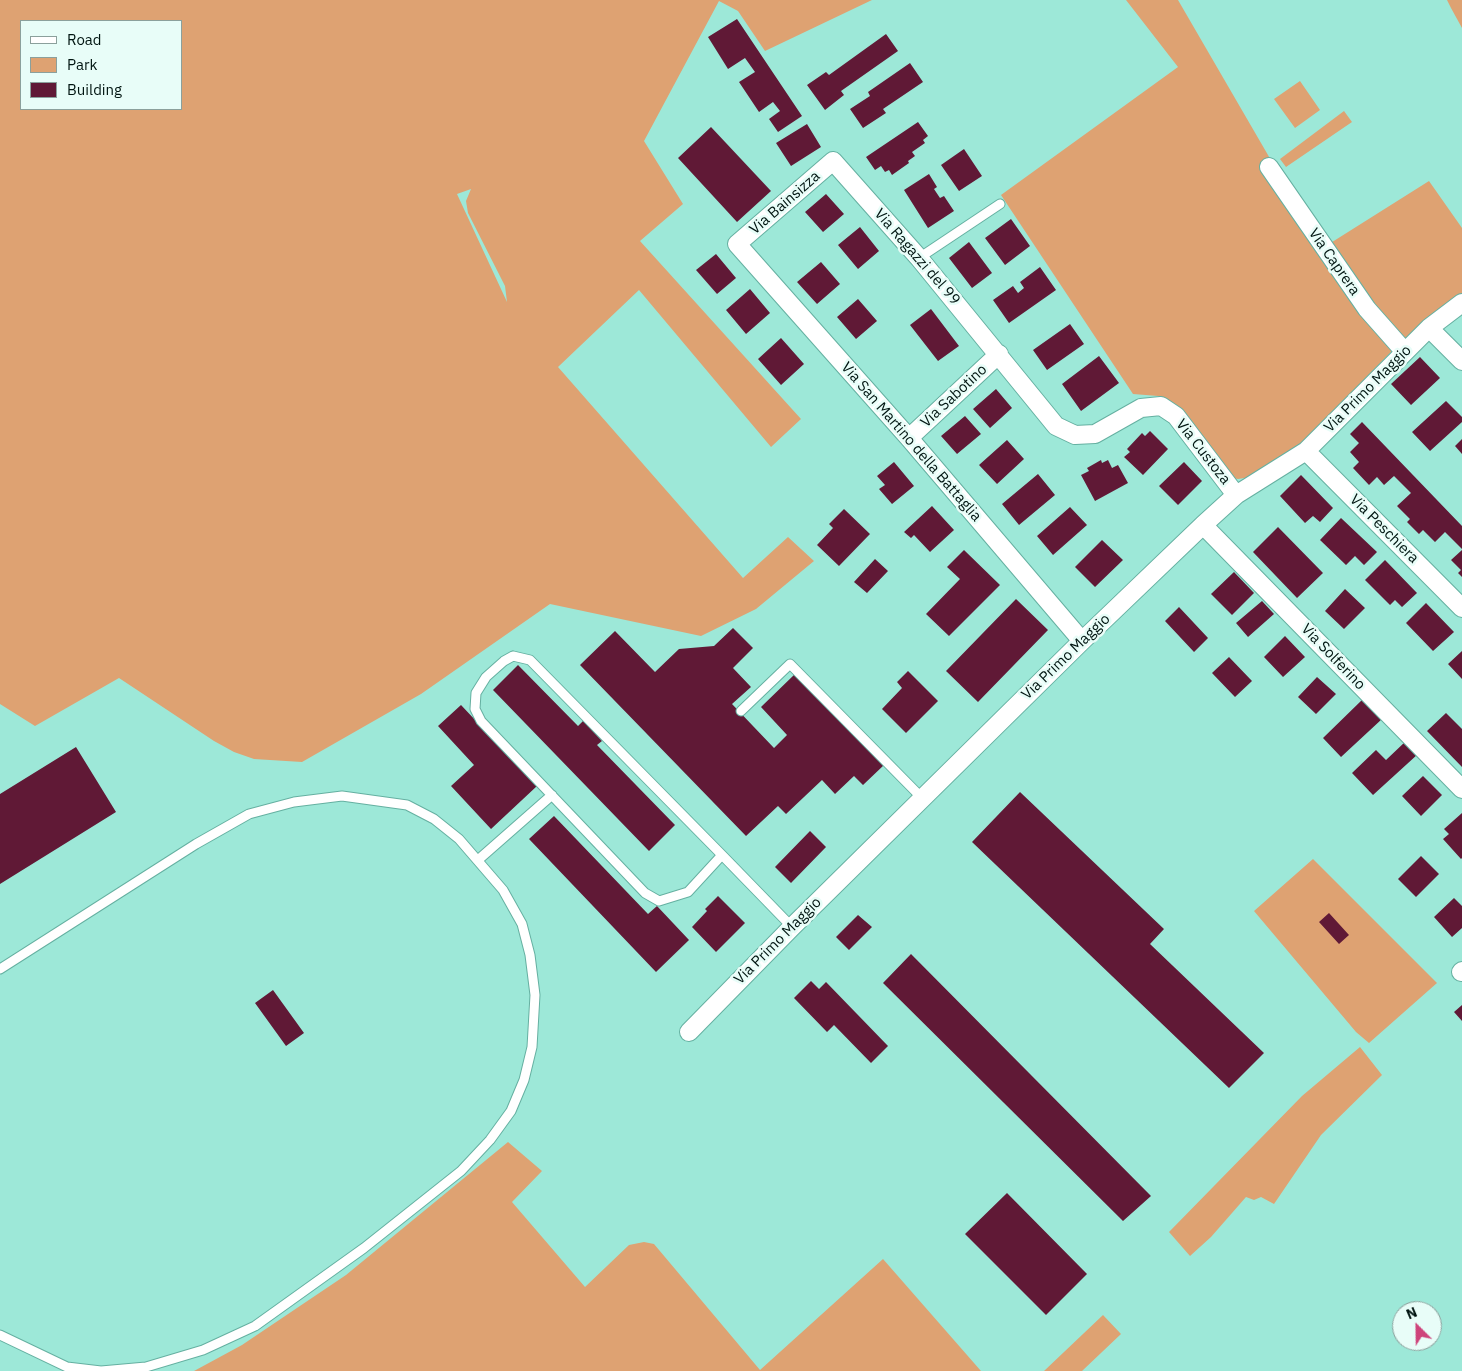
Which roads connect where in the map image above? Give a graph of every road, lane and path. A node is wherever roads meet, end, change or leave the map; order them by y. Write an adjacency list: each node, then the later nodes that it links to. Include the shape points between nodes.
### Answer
1 (833, 161): 4 (street, Via Bainsizza); 5 (street, Via Ragazzi del 99)
2 (1269, 167): 8 (street, Via Caprera, via 1367,309)
3 (1000, 204): 5 (lane)
4 (737, 244): 12 (street, Via San Martino della Battaglia)
5 (920, 258): 9 (street, Via Ragazzi del 99)
6 (1462, 303): 7 (street, Via Primo Maggio)
7 (1429, 328): 8 (street, Via Primo Maggio); 10 (street)
8 (1405, 352): 13 (street, Via Primo Maggio)
9 (999, 354): 11 (street, Via Ragazzi del 99, via 1056,426 1075,435 1096,434); 12 (street, Via Sabotino)
10 (1462, 361)
11 (1141, 408): 14 (street, Via Custoza, via 1161,406 1176,416)
12 (909, 438): 17 (street, Via San Martino della Battaglia)
13 (1306, 450): 14 (street, Via Primo Maggio); 16 (street, Via Peschiera)
14 (1236, 494): 15 (street, Via Primo Maggio)
15 (1203, 525): 17 (street, Via Primo Maggio); 19 (street, Via Solferino)
16 (1462, 608)
17 (1082, 640): 21 (street, Via Primo Maggio)
18 (741, 711): 21 (lane, via 790,664)
19 (1462, 788)
20 (552, 795): 22 (lane, via 644,893 659,901 688,892); 22 (lane, via 481,721 475,709 476,693 486,677 513,656 530,660); 23 (lane)
21 (922, 798): 24 (street, Via Primo Maggio)
22 (722, 855): 24 (lane)
23 (478, 860): 25 (lane, via 434,819 407,805 342,796 294,802 249,814 196,844); 27 (lane, via 503,890 522,924 535,995 534,1022 524,1080 510,1111 490,1140 461,1171 364,1248 255,1326 203,1350 146,1366 101,1371 67,1367)
24 (792, 927): 26 (street, Via Primo Maggio)
25 (0, 969)
26 (689, 1032)
27 (0, 1335)

